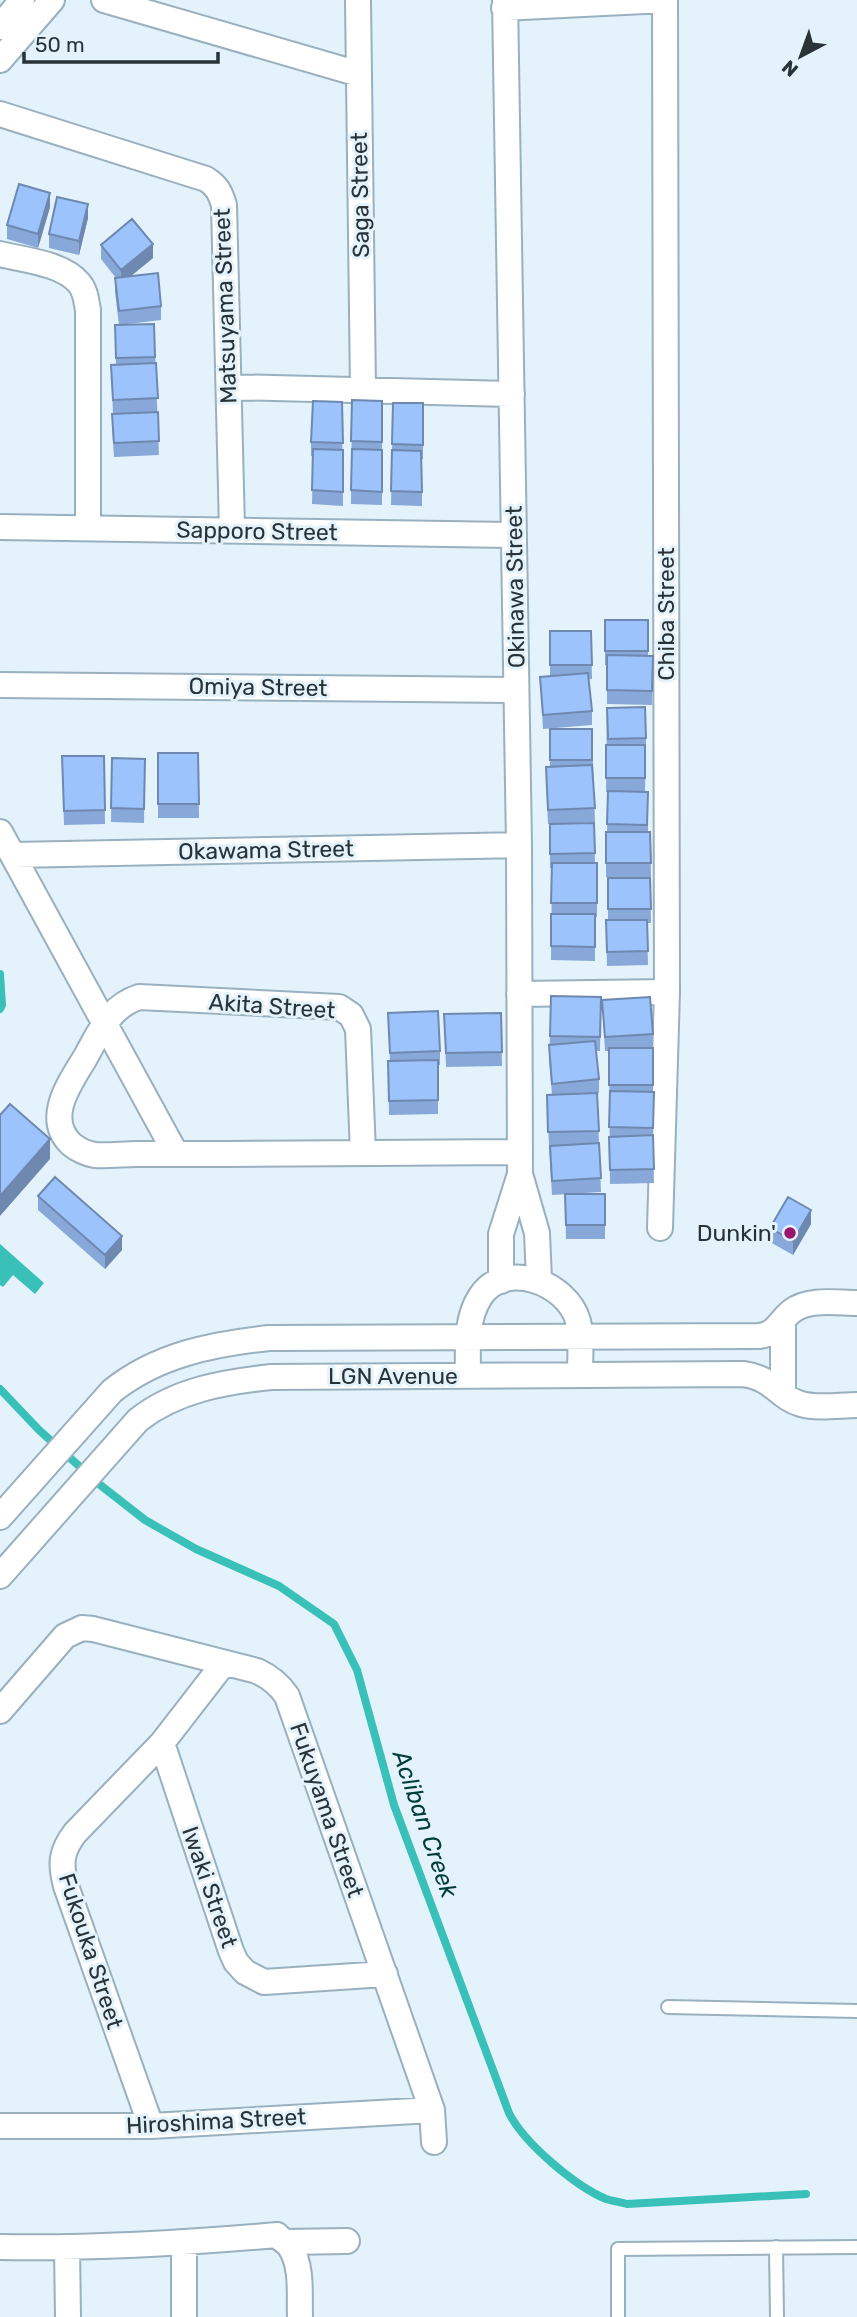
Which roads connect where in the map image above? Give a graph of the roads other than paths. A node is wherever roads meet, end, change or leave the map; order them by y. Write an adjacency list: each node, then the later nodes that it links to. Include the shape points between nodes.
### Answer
1 (22, 0): 7 (street)
2 (52, 0): 8 (street)
3 (104, 0): 9 (street)
4 (358, 0): 9 (street, Saga Street)
5 (664, 0): 6 (street); 24 (street, Chiba Street)
6 (504, 4): 14 (street, Okinawa Street)
7 (0, 27)
8 (0, 60)
9 (359, 74): 13 (street, Saga Street)
10 (0, 114): 12 (street, Matsuyama Street, via 206,178 215,185 224,205)
11 (0, 254): 16 (street, via 55,268 80,284 86,294)
12 (229, 387): 13 (street); 17 (street, Matsuyama Street)
13 (363, 390): 14 (street)
14 (512, 394): 18 (street, Okinawa Street)
15 (0, 527): 16 (street, Sapporo Street)
16 (88, 528): 17 (street, Sapporo Street)
17 (232, 530): 18 (street, Sapporo Street)
18 (514, 535): 20 (street, Okinawa Street)
19 (0, 685): 20 (street, Omiya Street)
20 (516, 690): 22 (street, Okinawa Street)
21 (0, 832): 23 (street)
22 (519, 845): 23 (street, Okawama Street); 25 (street, Okinawa Street)
23 (13, 855): 26 (street)
24 (667, 992): 25 (street); 30 (street, Chiba Street)
25 (520, 994): 29 (street, Okinawa Street)
26 (104, 1024): 27 (street, Akita Street, via 115,1009 139,997 339,1007 351,1015 358,1029); 28 (street); 28 (street, Akita Street, via 61,1102 63,1133 79,1150 94,1155)
27 (363, 1153): 28 (street); 29 (street)
28 (176, 1154)
29 (520, 1163): 31 (street, via 537,1233); 32 (street, via 501,1234)
30 (660, 1228)
31 (539, 1280): 32 (street); 36 (street, via 572,1307)
32 (501, 1281): 35 (street, via 481,1294)
33 (857, 1303): 34 (street, LGN Avenue, via 812,1303 792,1311)
34 (783, 1322): 36 (street, LGN Avenue, via 772,1333 759,1336); 42 (street)
35 (468, 1337): 36 (street, LGN Avenue); 37 (street, LGN Avenue); 39 (street)
36 (580, 1337): 38 (street)
37 (291, 1338): 40 (street, LGN Avenue, via 227,1342 160,1361); 41 (street)
38 (580, 1375): 39 (street, LGN Avenue); 42 (street, LGN Avenue, via 743,1374 762,1378)
39 (468, 1376): 41 (street, LGN Avenue)
40 (130, 1377): 44 (street); 45 (street, LGN Avenue, via 93,1410)
41 (291, 1377): 44 (street, LGN Avenue, via 224,1383)
42 (783, 1393): 43 (street, LGN Avenue, via 802,1404)
43 (857, 1405)
44 (151, 1409): 46 (street, LGN Avenue)
45 (0, 1517)
46 (0, 1576)
47 (224, 1663): 48 (street, Fukuyama Street, via 82,1628 58,1643); 49 (street, Fukouka Street); 50 (street, Fukuyama Street, via 267,1676 287,1696)
48 (0, 1711)
49 (162, 1743): 50 (street, Iwaki Street, via 231,1951 245,1972 264,1982); 55 (street, Fukouka Street, via 75,1833 61,1858 66,1886)
50 (385, 1975): 53 (street, Fukuyama Street)
51 (668, 2007): 52 (lane)
52 (857, 2011)
53 (432, 2110): 55 (street, Hiroshima Street); 56 (street, Fukuyama Street)
54 (1, 2125): 55 (street, Hiroshima Street)
55 (151, 2126)
56 (434, 2142)
57 (281, 2239): 58 (street); 59 (street); 66 (street, via 292,2250 299,2274)
58 (347, 2241)
59 (184, 2244): 63 (street); 65 (street)
60 (0, 2247): 63 (street)
61 (776, 2247): 62 (lane); 67 (lane, via 618,2249); 68 (lane)
62 (857, 2247)
63 (67, 2248): 64 (street)
64 (68, 2317)
65 (184, 2317)
66 (300, 2317)
67 (618, 2317)
68 (777, 2317)

